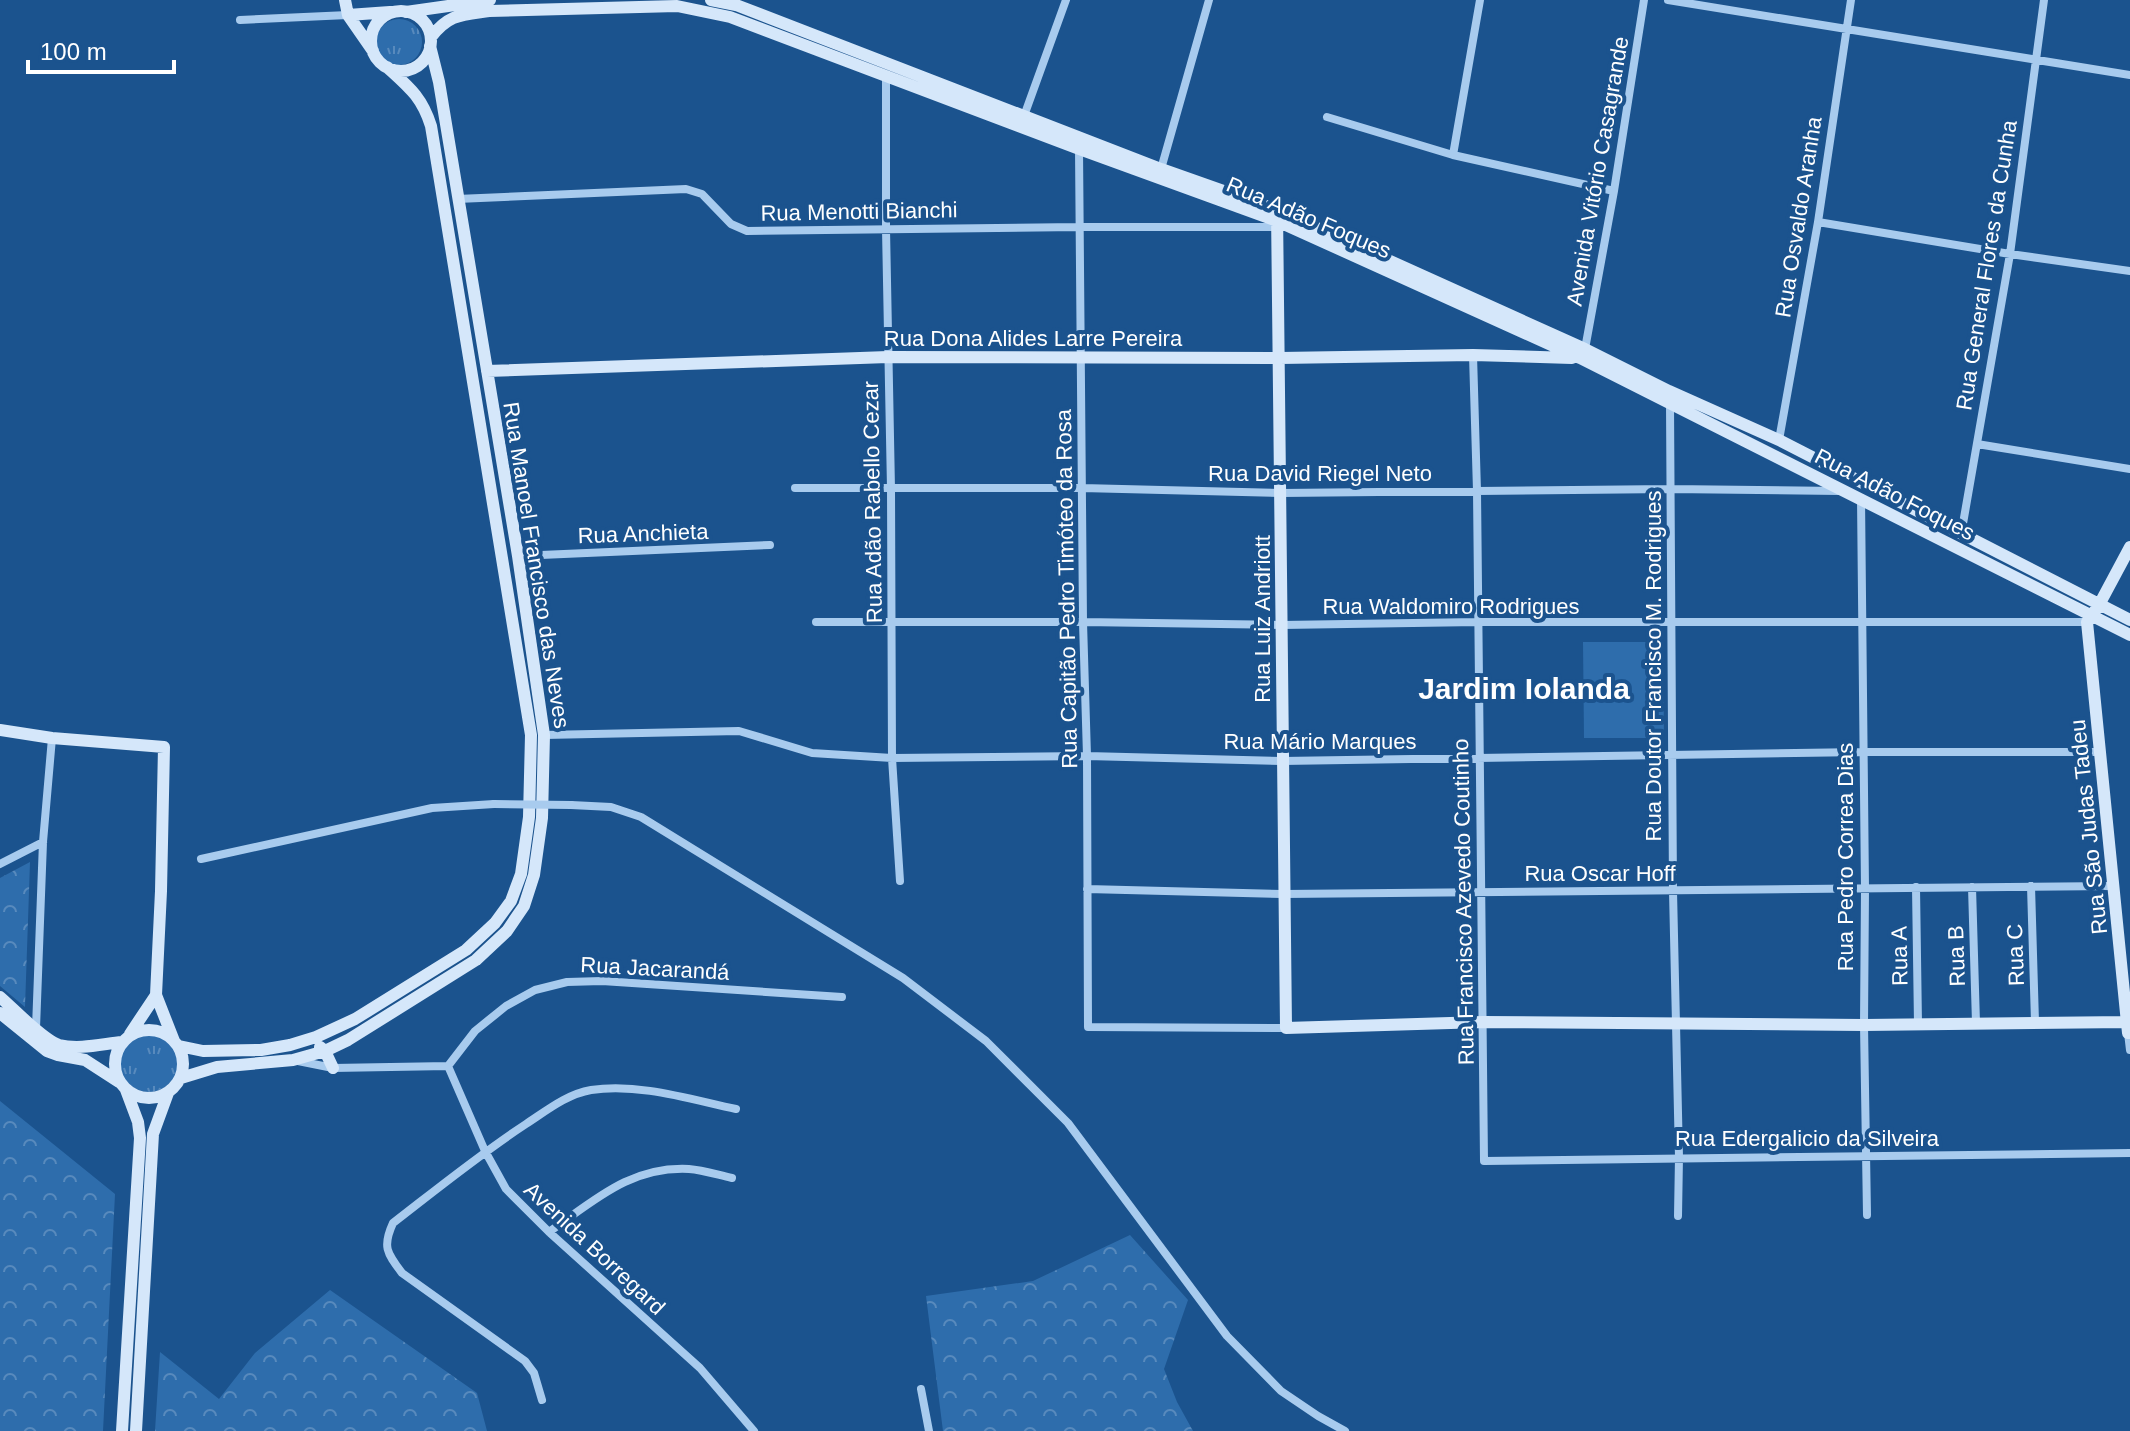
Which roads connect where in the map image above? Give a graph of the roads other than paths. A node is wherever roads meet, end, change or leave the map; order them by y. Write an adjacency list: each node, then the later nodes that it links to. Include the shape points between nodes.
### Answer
1 (345, 0): 12 (main road)
2 (490, 0): 11 (main road)
3 (711, 0): 21 (main road, Rua Adão Foques)
4 (1066, 0): 21 (street)
5 (1209, 0): 25 (street)
6 (1480, 0): 24 (street)
7 (1644, 0): 26 (street, Avenida Vitório Casagrande)
8 (1668, 0): 14 (street)
9 (1851, 0): 14 (street, Rua Osvaldo Aranha)
10 (2044, 0): 17 (street, Rua General Flores da Cunha)
11 (402, 12): 12 (main road); 15 (main road, via 423,20); 16 (main road, via 380,19 371,44)
12 (348, 15): 13 (street); 16 (main road)
13 (240, 20)
14 (1846, 27): 17 (street); 29 (street, Rua Osvaldo Aranha)
15 (430, 42): 18 (main road, via 427,55 414,68); 19 (main road, Rua Adão Foques, via 442,23 460,15 677,6 730,17); 27 (main road, Rua Manoel Francisco das Neves)
16 (374, 54): 18 (main road)
17 (2034, 59): 20 (street); 32 (street, Rua General Flores da Cunha)
18 (387, 67): 104 (main road, Rua Manoel Francisco das Neves, via 411,89 431,126 531,735 529,817 521,874 511,901 466,950 355,1019 316,1037)
19 (886, 75): 23 (main road, Rua Adão Foques); 31 (street, Rua Adão Rabello Cezar)
20 (2130, 75)
21 (1024, 116): 25 (main road, Rua Adão Foques)
22 (1327, 117): 24 (street)
23 (1079, 149): 28 (main road, Rua Adão Foques); 30 (street, Rua Capitão Pedro Timóteo da Rosa)
24 (1453, 155): 26 (street)
25 (1161, 169): 28 (main road, Rua Adão Foques)
26 (1614, 191): 34 (street, Avenida Vitório Casagrande)
27 (457, 199): 31 (street, Rua Menotti Bianchi, via 686,189 702,194 731,224 747,231); 39 (main road, Rua Manoel Francisco das Neves)
28 (1277, 219): 30 (street, Rua Menotti Bianchi); 34 (main road, Rua Adão Foques); 38 (main road, Rua Luiz Andriott)
29 (1818, 222): 32 (street); 41 (street, Rua Osvaldo Aranha)
30 (1079, 227): 31 (street, Rua Menotti Bianchi); 37 (street, Rua Capitão Pedro Timóteo da Rosa)
31 (886, 229): 36 (street, Rua Adão Rabello Cezar)
32 (2010, 254): 33 (street); 42 (street, Rua General Flores da Cunha)
33 (2130, 271)
34 (1582, 354): 35 (main road, Rua Dona Alides Larre Pereira); 40 (main road, Rua Adão Foques); 41 (main road, Rua Adão Foques)
35 (1473, 355): 38 (main road, Rua Dona Alides Larre Pereira); 48 (street, Rua Francisco Azevedo Coutinho)
36 (888, 357): 37 (main road, Rua Dona Alides Larre Pereira); 39 (main road, Rua Dona Alides Larre Pereira); 46 (street, Rua Adão Rabello Cezar)
37 (1082, 357): 38 (main road, Rua Dona Alides Larre Pereira); 45 (street, Rua Capitão Pedro Timóteo da Rosa)
38 (1280, 358): 50 (main road, Rua Luiz Andriott)
39 (487, 371): 55 (main road, Rua Manoel Francisco das Neves)
40 (1670, 404): 47 (street, Rua Doutor Francisco M. Rodrigues); 49 (main road, Rua Adão Foques)
41 (1779, 440): 52 (main road, Rua Adão Foques)
42 (1977, 444): 43 (street); 52 (street, Rua General Flores da Cunha)
43 (2130, 469)
44 (795, 488): 46 (street, Rua David Riegel Neto)
45 (1082, 488): 46 (street, Rua David Riegel Neto); 50 (street, Rua David Riegel Neto); 60 (street, Rua Capitão Pedro Timóteo da Rosa)
46 (891, 489): 59 (street, Rua Adão Rabello Cezar)
47 (1670, 489): 48 (street, Rua David Riegel Neto); 49 (street, Rua David Riegel Neto); 63 (street, Rua Doutor Francisco M. Rodrigues)
48 (1477, 491): 50 (street, Rua David Riegel Neto); 61 (street, Rua Francisco Azevedo Coutinho)
49 (1845, 491): 51 (main road, Rua Adão Foques)
50 (1281, 493): 64 (main road, Rua Luiz Andriott)
51 (1861, 498): 56 (main road, Rua Adão Foques); 62 (street, Rua Pedro Correa Dias)
52 (1961, 535): 56 (main road, Rua Adão Foques)
53 (770, 545): 55 (street, Rua Anchieta)
54 (2130, 547): 56 (main road)
55 (518, 556): 67 (main road, Rua Manoel Francisco das Neves)
56 (2093, 614): 57 (main road, Rua Adão Foques); 62 (street, Rua Waldomiro Rodrigues); 65 (main road, Rua Adão Foques); 70 (main road, Rua São Judas Tadeu)
57 (2130, 620)
58 (816, 622): 59 (street, Rua Waldomiro Rodrigues)
59 (892, 622): 60 (street, Rua Waldomiro Rodrigues); 73 (street, Rua Adão Rabello Cezar)
60 (1083, 622): 64 (street, Rua Waldomiro Rodrigues); 71 (street, Rua Capitão Pedro Timóteo da Rosa)
61 (1478, 622): 63 (street, Rua Waldomiro Rodrigues); 64 (street, Rua Waldomiro Rodrigues); 74 (street, Rua Francisco Azevedo Coutinho)
62 (1863, 622): 63 (street, Rua Waldomiro Rodrigues); 69 (street, Rua Pedro Correa Dias)
63 (1671, 623): 72 (street, Rua Doutor Francisco M. Rodrigues)
64 (1282, 625): 75 (main road, Rua Luiz Andriott)
65 (2130, 635)
66 (3, 733): 68 (main road)
67 (544, 735): 73 (street, Rua Mário Marques, via 739,731 812,753); 106 (main road, Rua Manoel Francisco das Neves, via 534,875 524,906 507,931 476,960)
68 (52, 738): 76 (street); 89 (main road, via 164,747)
69 (1863, 752): 70 (street, Rua Mário Marques); 72 (street, Rua Mário Marques); 85 (street, Rua Pedro Correa Dias)
70 (2101, 752): 81 (main road, Rua São Judas Tadeu)
71 (1087, 756): 73 (street, Rua Mário Marques); 75 (street, Rua Mário Marques); 84 (street, Rua Capitão Pedro Timóteo da Rosa)
72 (1673, 756): 74 (street, Rua Mário Marques); 87 (street, Rua Doutor Francisco M. Rodrigues)
73 (892, 758): 79 (street, Rua Adão Rabello Cezar)
74 (1479, 758): 75 (street, Rua Mário Marques); 86 (street, Rua Francisco Azevedo Coutinho)
75 (1282, 761): 88 (main road, Rua Luiz Andriott)
76 (43, 842): 78 (street); 99 (street)
77 (201, 859): 129 (street, bridge, via 432,808 571,805 611,807 641,817 903,978 986,1041 1068,1123 1227,1336 1281,1391)
78 (0, 864)
79 (900, 881)
80 (2031, 886): 81 (street, Rua Oscar Hoff); 83 (street, Rua Oscar Hoff); 94 (street, Rua C)
81 (2114, 886): 101 (main road, Rua São Judas Tadeu)
82 (1916, 887): 83 (street, Rua Oscar Hoff); 85 (street, Rua Oscar Hoff); 97 (street, Rua A)
83 (1972, 887): 95 (street, Rua B)
84 (1087, 889): 88 (street, Rua Oscar Hoff); 100 (street, Rua Capitão Pedro Timóteo da Rosa, via 1088,1027)
85 (1865, 889): 87 (street, Rua Oscar Hoff); 98 (street, Rua Pedro Correa Dias)
86 (1481, 891): 87 (street, Rua Oscar Hoff); 88 (street, Rua Oscar Hoff); 93 (street, Rua Francisco Azevedo Coutinho)
87 (1673, 891): 96 (street, Rua Doutor Francisco M. Rodrigues)
88 (1283, 894): 100 (main road, Rua Luiz Andriott)
89 (156, 995): 102 (main road); 103 (main road)
90 (0, 997): 99 (main road)
91 (842, 997): 108 (street, Rua Jacarandá, via 567,982 535,990 506,1006 475,1031)
92 (0, 1013): 111 (main road, via 47,1051 85,1060)
93 (1483, 1022): 96 (main road); 100 (main road); 118 (street, Rua Francisco Azevedo Coutinho)
94 (2035, 1022): 95 (main road); 101 (main road)
95 (1976, 1023): 97 (main road)
96 (1676, 1024): 98 (main road); 116 (street, Rua Doutor Francisco M. Rodrigues)
97 (1918, 1024): 98 (main road)
98 (1864, 1025): 117 (street, Rua Pedro Correa Dias)
99 (36, 1028): 102 (main road, via 58,1045 80,1047)
100 (1286, 1028)
101 (2128, 1030): 105 (street, Rua São Judas Tadeu)
102 (126, 1038): 103 (main road, via 139,1030 158,1030); 111 (main road, via 114,1061)
103 (177, 1044): 104 (main road, via 203,1051); 110 (main road, via 183,1057)
104 (261, 1050): 106 (main road, via 273,1054 317,1046)
105 (2130, 1050)
106 (325, 1051): 107 (main road, Rua Manoel Francisco das Neves); 109 (main road)
107 (293, 1060): 109 (street); 110 (main road, Rua Manoel Francisco das Neves, via 217,1067)
108 (448, 1066): 109 (street); 114 (street, Avenida Borregard)
109 (333, 1068)
110 (181, 1078): 112 (main road)
111 (123, 1086): 112 (main road, via 146,1098); 125 (main road, via 140,1138)
112 (168, 1093): 126 (main road, via 153,1134)
113 (736, 1109): 114 (street, via 643,1090 587,1091 557,1103)
114 (485, 1151): 122 (street, Avenida Borregard, via 506,1189); 124 (street, via 393,1223 385,1240 402,1273 525,1361)
115 (2130, 1153): 117 (street, Rua Edergalicio da Silveira)
116 (1679, 1157): 117 (street, Rua Edergalicio da Silveira); 118 (street, Rua Edergalicio da Silveira); 121 (street, Rua Doutor Francisco M. Rodrigues)
117 (1867, 1157): 120 (street, Rua Pedro Correa Dias)
118 (1484, 1161)
119 (732, 1178): 122 (street, via 690,1169 641,1174 616,1185)
120 (1867, 1215)
121 (1678, 1216)
122 (549, 1232): 127 (street, Avenida Borregard, via 700,1368)
123 (921, 1389): 128 (street)
124 (542, 1400)
125 (122, 1431)
126 (136, 1431)
127 (754, 1431)
128 (929, 1431)
129 (1345, 1431)

